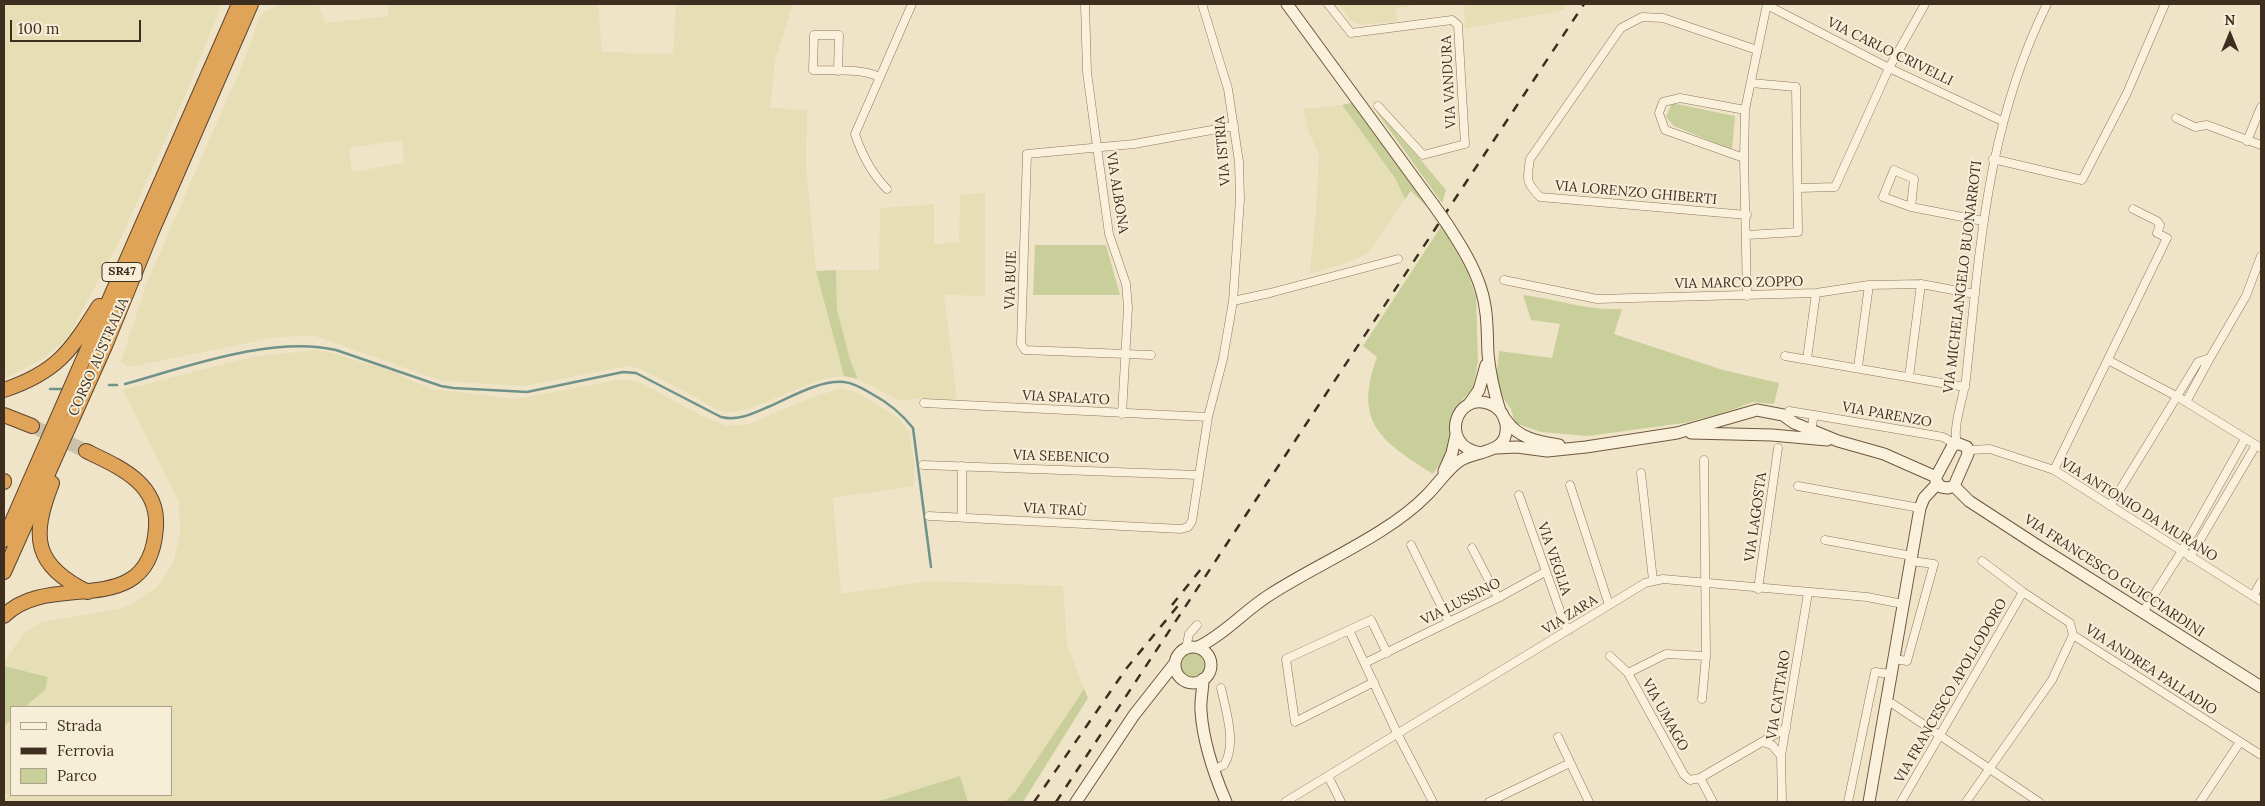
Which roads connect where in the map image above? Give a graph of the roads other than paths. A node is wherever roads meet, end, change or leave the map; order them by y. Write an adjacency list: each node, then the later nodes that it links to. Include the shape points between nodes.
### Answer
1 (239, 4): 37 (highway, CORSO AUSTRALIA / SR47)
2 (251, 4): 45 (highway, CORSO AUSTRALIA / SR47)
3 (912, 4): 15 (street)
4 (1085, 4): 25 (street, VIA ALBONA, via 1087,72)
5 (1202, 4): 22 (street, VIA ISTRIA, via 1225,74)
6 (1328, 4): 17 (street, VIA VANDURA, via 1351,33 1452,20 1458,25 1465,144 1422,155)
7 (1767, 4): 12 (street); 13 (street, VIA CARLO CRIVELLI)
8 (1925, 4): 13 (street)
9 (2047, 4): 21 (street, VIA MICHELANGELO BUONARROTI, via 2032,34)
10 (2165, 4): 27 (street, via 2127,93 2082,180)
11 (1288, 5): 47 (street, bridge, via 1448,224 1466,255 1481,289 1488,322)
12 (1757, 50): 16 (street); 32 (street, VIA LORENZO GHIBERTI, via 1663,18 1642,17 1621,28 1530,159 1528,175 1528,185 1540,197)
13 (1889, 68): 21 (street, VIA CARLO CRIVELLI); 29 (street, via 1835,187)
14 (838, 71): 14 (street, via 813,70 814,34 839,35); 15 (street, via 869,72)
15 (879, 77): 28 (street, via 855,134 874,177)
16 (1750, 83): 19 (street); 29 (street, via 1796,87)
17 (1378, 106)
18 (2261, 107): 23 (street)
19 (1745, 110): 26 (street); 26 (street, via 1680,98 1663,102 1660,112 1666,130)
20 (2176, 118): 23 (street, via 2195,126 2207,125)
21 (2002, 120): 27 (street, VIA MICHELANGELO BUONARROTI)
22 (1234, 126): 25 (street); 44 (street, VIA ISTRIA, via 1240,199)
23 (2247, 141): 24 (street)
24 (2261, 145)
25 (1097, 148): 46 (street, VIA ALBONA, via 1109,234 1126,284 1128,307); 46 (street, VIA BUIE, via 1027,154 1021,344 1025,350)
26 (1744, 158): 32 (street)
27 (1993, 159): 33 (street, VIA MICHELANGELO BUONARROTI)
28 (887, 188)
29 (1799, 188): 34 (street, via 1798,232)
30 (1911, 207): 30 (street, via 1883,197 1894,170 1914,179); 33 (street)
31 (2133, 209): 52 (street, via 2157,221 2160,225 2157,233 2167,238)
32 (1747, 215): 34 (street)
33 (1983, 221): 42 (street, VIA MICHELANGELO BUONARROTI)
34 (1747, 235): 43 (street)
35 (2261, 256): 51 (street, via 2246,296)
36 (1398, 259): 44 (street)
37 (127, 261): 56 (highway, via 81,335 61,359 34,378); 98 (highway, CORSO AUSTRALIA / SR47)
38 (1504, 280): 43 (street, VIA MARCO ZOPPO, via 1596,299)
39 (1921, 284): 40 (street, VIA MARCO ZOPPO); 42 (street, VIA MARCO ZOPPO); 54 (street)
40 (1869, 285): 41 (street, VIA MARCO ZOPPO); 53 (street)
41 (1816, 294): 43 (street, VIA MARCO ZOPPO); 50 (street)
42 (1975, 294): 55 (street, VIA MICHELANGELO BUONARROTI)
43 (1747, 296)
44 (1232, 301): 66 (street, VIA ISTRIA, via 1223,359)
45 (105, 346): 106 (highway, CORSO AUSTRALIA / SR47); 112 (highway, via 40,518 39,536 48,564 60,576)
46 (1124, 354): 48 (street, VIA BUIE); 62 (street, VIA ALBONA)
47 (1488, 354): 60 (street, via 1479,390); 64 (street, via 1492,388)
48 (1151, 355)
49 (1785, 356): 50 (street)
50 (1807, 358): 53 (street)
51 (2210, 358): 57 (street, via 2198,362); 58 (street)
52 (2108, 360): 57 (street); 84 (street)
53 (1858, 367): 54 (street)
54 (1908, 377): 55 (street)
55 (1965, 387): 73 (street, VIA MICHELANGELO BUONARROTI)
56 (4, 390)
57 (2178, 397): 58 (street); 93 (street)
58 (2186, 402): 71 (street)
59 (924, 403): 62 (street, VIA SPALATO)
60 (1469, 404): 64 (street, via 1486,402); 70 (street, via 1458,414)
61 (1789, 411): 65 (street, VIA PARENZO)
62 (1122, 414): 66 (street, VIA SPALATO)
63 (4, 415): 67 (highway)
64 (1502, 415): 75 (street, via 1512,429 1525,438); 76 (street, via 1505,435)
65 (1814, 415): 68 (street); 73 (street, VIA PARENZO, via 1943,437)
66 (1208, 417): 86 (street, VIA ISTRIA)
67 (32, 426)
68 (1812, 430): 69 (street, via 1783,416 1757,410); 72 (street)
69 (1677, 433): 72 (street, via 1772,434); 75 (street)
70 (1456, 435): 80 (street, via 1465,448); 87 (street)
71 (2245, 439): 74 (street); 102 (street)
72 (1838, 441): 88 (street, via 1884,454)
73 (1956, 443): 78 (street, via 1965,445); 88 (street, VIA MICHELANGELO BUONARROTI)
74 (2258, 446): 103 (street)
75 (1586, 447): 76 (street, via 1547,450)
76 (1496, 448): 80 (street)
77 (1778, 448): 111 (street, VIA LAGOSTA)
78 (1968, 450): 84 (street, VIA ANTONIO DA MURANO, via 1990,449); 91 (street)
79 (86, 451): 112 (highway, via 137,480 151,497 156,521 153,549 144,567 119,586)
80 (1481, 453): 87 (street, via 1459,461)
81 (1704, 460): 110 (street)
82 (924, 465): 83 (street, VIA SEBENICO)
83 (962, 466): 86 (street, VIA SEBENICO); 96 (street)
84 (2054, 470): 93 (street, VIA ANTONIO DA MURANO)
85 (1641, 473): 108 (street)
86 (1198, 475): 97 (street, VIA ISTRIA, via 1192,521)
87 (1442, 477): 126 (street, via 1428,495 1394,521 1270,594)
88 (1937, 481): 91 (street, via 1945,488); 94 (street, VIA MICHELANGELO BUONARROTI)
89 (1570, 485): 118 (street)
90 (1798, 486): 94 (street)
91 (1954, 486): 120 (street, VIA FRANCESCO GUICCIARDINI, via 1969,501)
92 (1519, 494): 107 (street, VIA VEGLIA)
93 (2110, 506): 102 (street, VIA ANTONIO DA MURANO)
94 (1920, 508): 104 (street, VIA MICHELANGELO BUONARROTI)
95 (928, 516): 96 (street, VIA TRAÙ)
96 (962, 517): 97 (street, VIA TRAÙ)
97 (1181, 529)
98 (4, 540)
99 (1825, 540): 104 (street)
100 (1411, 545): 122 (street)
101 (1472, 548): 116 (street)
102 (2182, 551): 103 (street, VIA ANTONIO DA MURANO); 120 (street)
103 (2190, 557): 115 (street, VIA ANTONIO DA MURANO)
104 (1911, 558): 119 (street, VIA MICHELANGELO BUONARROTI); 133 (street, via 1934,564 1907,661)
105 (1982, 561): 113 (street, VIA ANDREA PALLADIO)
106 (4, 572)
107 (1545, 572): 116 (street, VIA LUSSINO); 125 (street, VIA VEGLIA)
108 (1653, 580): 110 (street); 118 (street, VIA ZARA)
109 (2261, 582): 115 (street)
110 (1706, 584): 111 (street); 131 (street)
111 (1758, 589): 114 (street)
112 (89, 592): 121 (highway, via 33,599)
113 (2023, 592): 127 (street, VIA ANDREA PALLADIO, via 2070,623); 149 (street, VIA FRANCESCO APOLLODORO)
114 (1808, 593): 119 (street, via 1867,597); 147 (street, VIA CATTARO)
115 (2253, 596): 117 (street, VIA ANTONIO DA MURANO)
116 (1498, 598): 122 (street, VIA LUSSINO)
117 (2261, 601)
118 (1609, 604): 125 (street, VIA ZARA)
119 (1903, 604): 133 (street, VIA MICHELANGELO BUONARROTI)
120 (2142, 612): 141 (street, VIA FRANCESCO GUICCIARDINI)
121 (4, 616)
122 (1449, 622): 129 (street, VIA LUSSINO)
123 (1196, 625): 128 (street, via 1188,634)
124 (1350, 630): 129 (street, via 1371,620); 135 (street); 140 (street, via 1286,659 1294,722)
125 (1569, 630): 148 (street, VIA ZARA)
126 (1224, 631): 128 (street); 132 (street)
127 (2073, 635): 152 (street, VIA ANDREA PALLADIO); 157 (street, via 2052,680)
128 (1192, 648): 132 (street, via 1207,654); 134 (street, via 1179,654)
129 (1387, 653): 135 (street, VIA LUSSINO)
130 (1610, 656): 136 (street, VIA UMAGO)
131 (1706, 656): 136 (street, via 1666,654); 144 (street)
132 (1210, 659): 138 (street, via 1210,670)
133 (1894, 659): 137 (street, VIA MICHELANGELO BUONARROTI)
134 (1175, 663): 139 (street, via 1175,669); 143 (street)
135 (1365, 663): 140 (street)
136 (1628, 673): 159 (street, VIA UMAGO, via 1684,775 1690,780)
137 (1891, 674): 145 (street, VIA MICHELANGELO BUONARROTI); 169 (street, via 1875,672)
138 (1203, 679): 139 (street); 146 (street)
139 (1186, 681): 143 (street, via 1171,681); 146 (street)
140 (1374, 682): 148 (street)
141 (2261, 687)
142 (1221, 688): 156 (street, via 1228,724 1229,757 1224,765)
143 (1154, 691): 160 (street, via 1134,715)
144 (1702, 699)
145 (1886, 702): 149 (street); 170 (street, VIA MICHELANGELO BUONARROTI)
146 (1201, 710): 156 (street)
147 (1786, 728): 151 (street); 154 (street, VIA CATTARO)
148 (1398, 735): 158 (street, VIA ZARA); 164 (street)
149 (1941, 735): 157 (street); 171 (street, VIA FRANCESCO APOLLODORO)
150 (1558, 737): 155 (street)
151 (1762, 742): 154 (street, via 1772,745); 159 (street)
152 (2240, 742): 153 (street, VIA ANDREA PALLADIO); 174 (street)
153 (2261, 755)
154 (1781, 756): 168 (street, VIA CATTARO)
155 (1570, 763): 165 (street); 166 (street)
156 (1214, 769): 161 (street)
157 (1990, 769): 172 (street); 173 (street)
158 (1328, 776): 162 (street, VIA ZARA); 163 (street)
159 (1700, 778): 167 (street)
160 (1076, 802)
161 (1226, 802)
162 (1285, 802)
163 (1341, 802)
164 (1433, 802)
165 (1489, 802)
166 (1589, 802)
167 (1712, 802)
168 (1782, 802)
169 (1848, 802)
170 (1869, 802)
171 (1901, 802)
172 (1966, 802)
173 (2040, 802)
174 (2200, 802)

